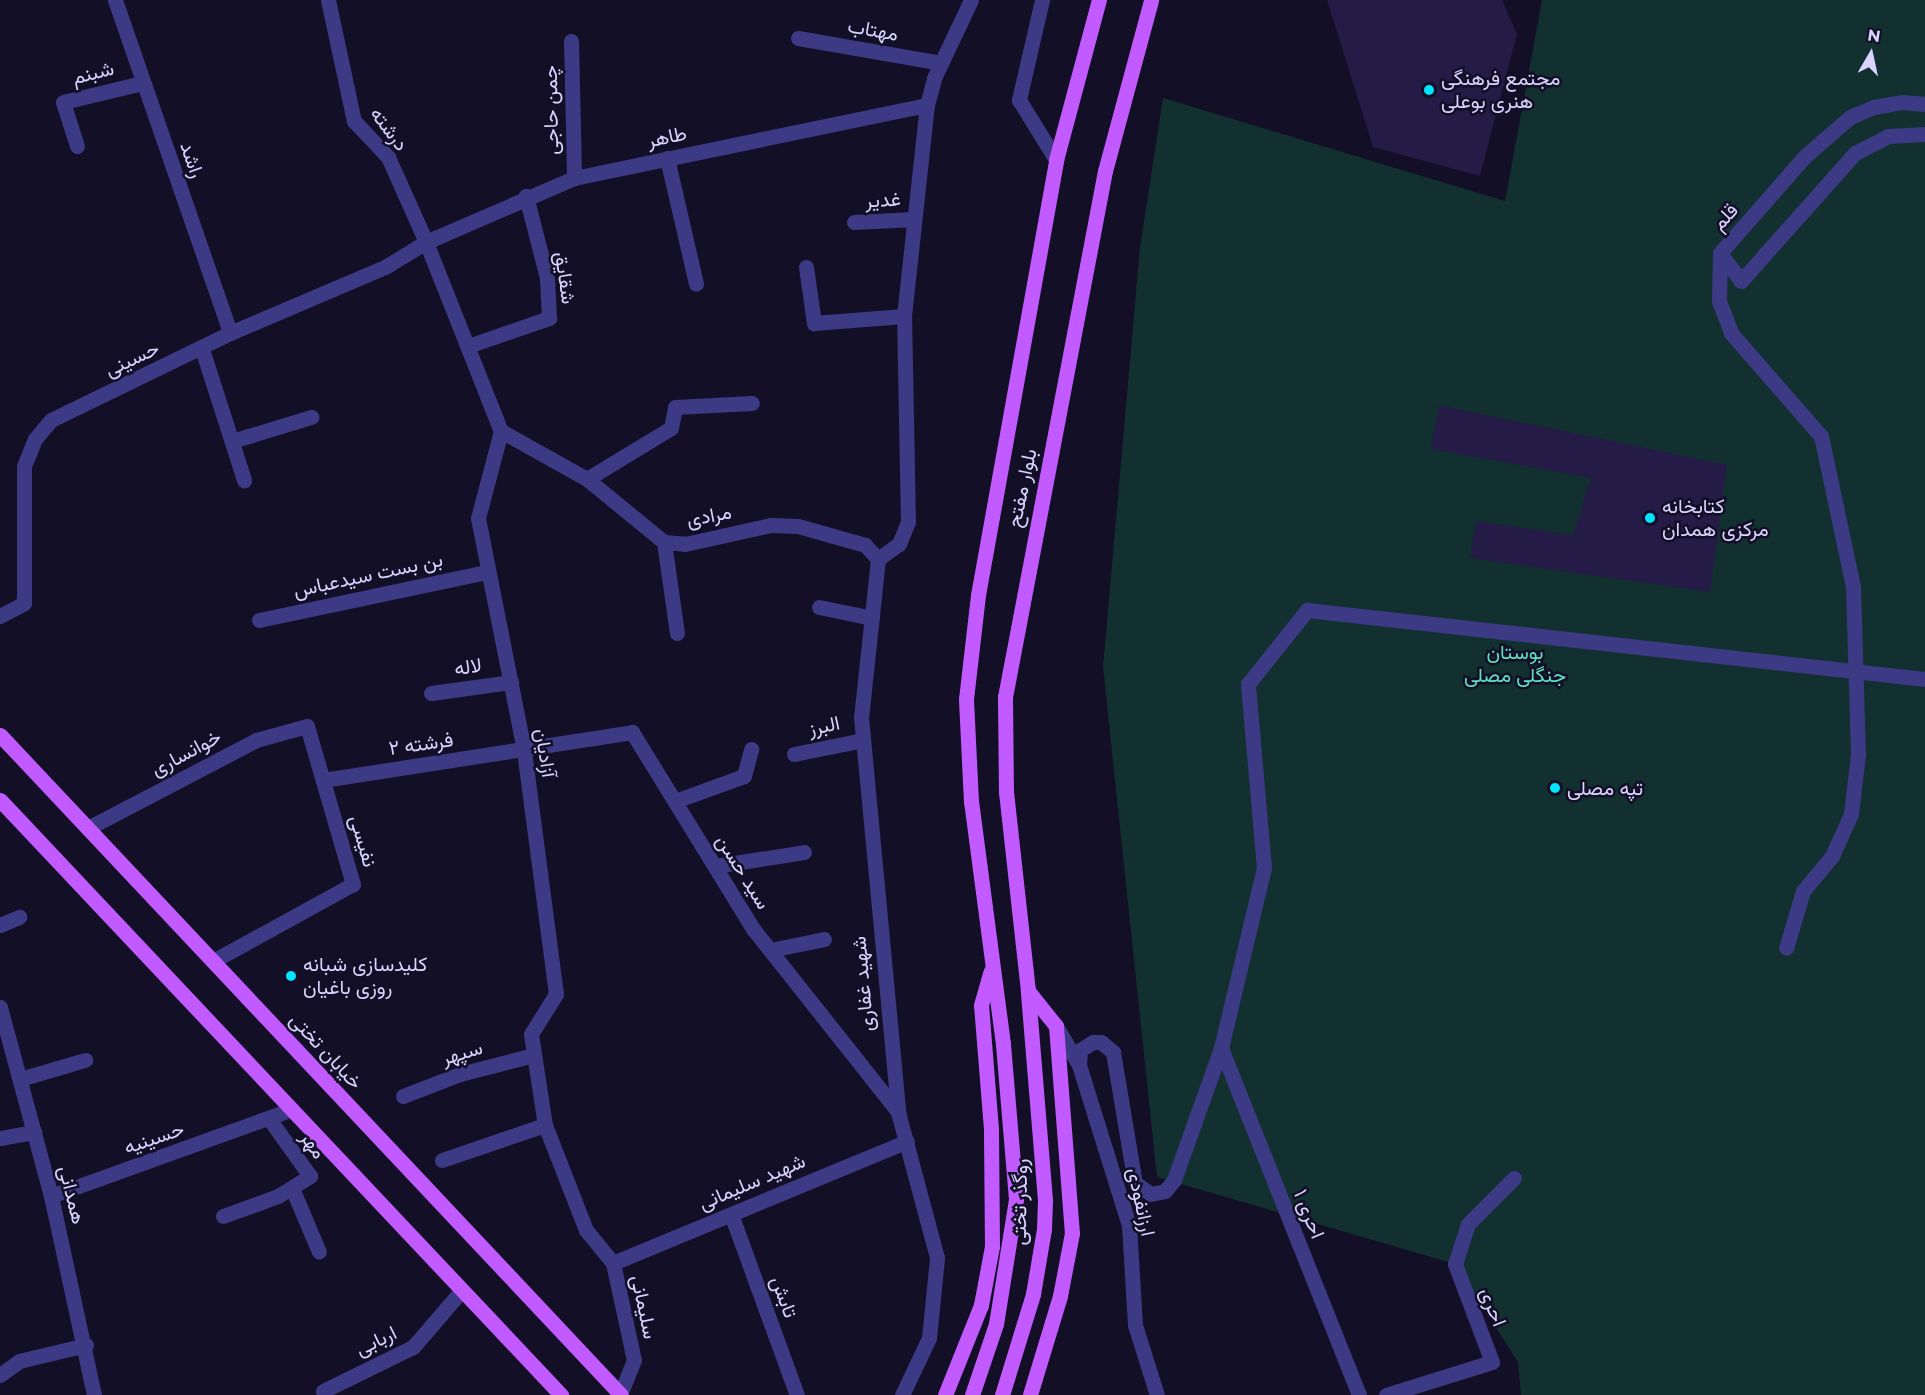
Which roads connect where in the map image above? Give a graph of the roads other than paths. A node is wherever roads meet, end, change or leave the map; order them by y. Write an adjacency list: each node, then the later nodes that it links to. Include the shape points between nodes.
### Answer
1 (116, 0): 10 (street, راشد)
2 (328, 0): 21 (street, درشته, via 354,121 388,157)
3 (971, 0): 9 (street)
4 (1042, 0): 16 (street, via 1019,100)
5 (1099, 0): 16 (main road, بلوار مفتح)
6 (1151, 0): 66 (main road, بلوار مفتح, via 1105,171 1005,697 1006,793)
7 (798, 38): 9 (street, مهتاب)
8 (571, 41): 17 (street, چمن حاجی)
9 (942, 63): 12 (street)
10 (142, 83): 14 (street, شبنم, via 63,102); 26 (street, راشد)
11 (1925, 104): 22 (street, قلم, via 1903,102 1874,107 1850,117 1804,157)
12 (927, 105): 15 (street, طاهر); 19 (street)
13 (1925, 134): 22 (street, قلم, via 1888,136 1855,153 1741,281)
14 (77, 146)
15 (667, 159): 17 (street, طاهر); 24 (street)
16 (1056, 160): 65 (main road, بلوار مفتح, via 978,595 966,699 971,802)
17 (574, 178): 18 (street, طاهر)
18 (526, 196): 21 (street, طاهر); 27 (street, شقایق, via 548,278 549,318)
19 (914, 219): 20 (street, غدیر); 25 (street)
20 (854, 222)
21 (426, 242): 26 (street, حسینی, via 385,267); 27 (street)
22 (1720, 253): 43 (street, via 1719,301 1731,333 1821,436 1853,587)
23 (806, 267): 25 (street, via 813,323)
24 (696, 284)
25 (904, 316): 36 (street, via 908,522 899,544)
26 (230, 333): 28 (street, حسینی)
27 (468, 346): 31 (street)
28 (202, 349): 32 (street); 39 (street, حسینی, via 51,420 36,439 24,466 24,603)
29 (752, 403): 33 (street, via 675,406 671,428)
30 (311, 417): 32 (street)
31 (501, 431): 33 (street, مرادی); 37 (street, آزادیان, via 478,518)
32 (232, 441): 34 (street)
33 (587, 479): 35 (street, مرادی)
34 (244, 480)
35 (664, 542): 36 (street, مرادی, via 685,544 771,525 798,526 865,545); 42 (street)
36 (878, 559): 40 (street, شهید غفاری)
37 (487, 572): 41 (street, بن بست سیدعباس); 45 (street, آزادیان)
38 (819, 607): 40 (street)
39 (0, 616)
40 (872, 618): 49 (street, شهید غفاری, via 863,681)
41 (259, 620)
42 (676, 633)
43 (1858, 672): 44 (street); 62 (street, via 1858,755 1851,814 1832,856 1803,891); 71 (street, via 1307,610 1248,684 1264,868)
44 (1925, 679)
45 (511, 682): 46 (street, لاله); 51 (street, آزادیان)
46 (431, 693)
47 (308, 726): 53 (street, نفیسی); 56 (street, خوانساری, via 256,740)
48 (0, 735): 56 (main road, خیابان تختی)
49 (863, 740): 52 (street, البرز); 78 (street, شهید غفاری)
50 (751, 749): 55 (street, via 744,776)
51 (524, 751): 53 (street, فرشته ۲); 55 (street, سید حسن, via 632,732); 72 (street, آزادیان, via 556,994 531,1034)
52 (794, 754)
53 (323, 780): 64 (street, نفیسی, via 353,884)
54 (0, 800): 77 (main road)
55 (675, 801): 58 (street, سید حسن)
56 (88, 828): 64 (main road, خیابان تختی)
57 (804, 852): 58 (street)
58 (715, 866): 63 (street, سید حسن)
59 (19, 917): 60 (street)
60 (0, 925)
61 (824, 939): 63 (street)
62 (1786, 948)
63 (770, 950): 78 (street, سید حسن)
64 (213, 961): 96 (main road, خیابان تختی)
65 (993, 965): 70 (main road, بلوار مفتح); 102 (main road, via 981,1005 991,1129 992,1246 981,1305)
66 (1028, 991): 68 (main road); 69 (main road, بلوار مفتح)
67 (0, 1008): 75 (street, همدانی)
68 (1056, 1026): 74 (street, ارزانفودی); 105 (main road, via 1072,1233 1060,1296)
69 (1033, 1041): 104 (main road, روگذر تختی, via 1044,1229 1033,1294)
70 (1003, 1044): 103 (main road, روگذر تختی, via 1016,1199 996,1324)
71 (1221, 1048): 74 (street, via 1174,1180 1157,1194 1144,1192 1135,1183 1113,1052 1101,1042 1093,1042 1080,1050); 107 (street, احری ۱)
72 (534, 1055): 76 (street, سپهر, via 460,1074); 80 (street, آزادیان)
73 (85, 1060): 75 (street)
74 (1079, 1065): 106 (street, ارزانفودی, via 1129,1226 1135,1325)
75 (20, 1079): 81 (street, همدانی)
76 (403, 1096)
77 (292, 1109): 79 (street, حسینیه); 92 (main road)
78 (898, 1112): 83 (street, شهید غفاری)
79 (270, 1120): 86 (street, مهر, via 310,1176); 87 (street, حسینیه)
80 (545, 1125): 84 (street); 91 (street, آزادیان, via 586,1230)
81 (34, 1132): 82 (street); 87 (street, همدانی)
82 (0, 1138)
83 (907, 1141): 88 (street, شهید سلیمانی); 101 (street, شهید غفاری, via 938,1258 929,1338)
84 (442, 1160)
85 (1514, 1178): 97 (street, احری, via 1468,1224 1455,1264 1492,1362)
86 (292, 1188): 89 (street); 90 (street)
87 (51, 1196): 93 (street, همدانی)
88 (731, 1214): 91 (street, شهید سلیمانی); 100 (street, تابش)
89 (223, 1216)
90 (319, 1252)
91 (613, 1263): 96 (street, سلیمانی, via 634,1360)
92 (462, 1290): 95 (street, اربابی, via 413,1347); 99 (main road)
93 (86, 1345): 94 (street, via 19,1361); 98 (street, همدانی)
94 (0, 1375)
95 (323, 1391)
96 (620, 1394)
97 (1385, 1394)
98 (94, 1395)
99 (561, 1395)
100 (797, 1395)
101 (902, 1395)
102 (945, 1395)
103 (972, 1395)
104 (1002, 1395)
105 (1030, 1395)
106 (1157, 1395)
107 (1359, 1395)

